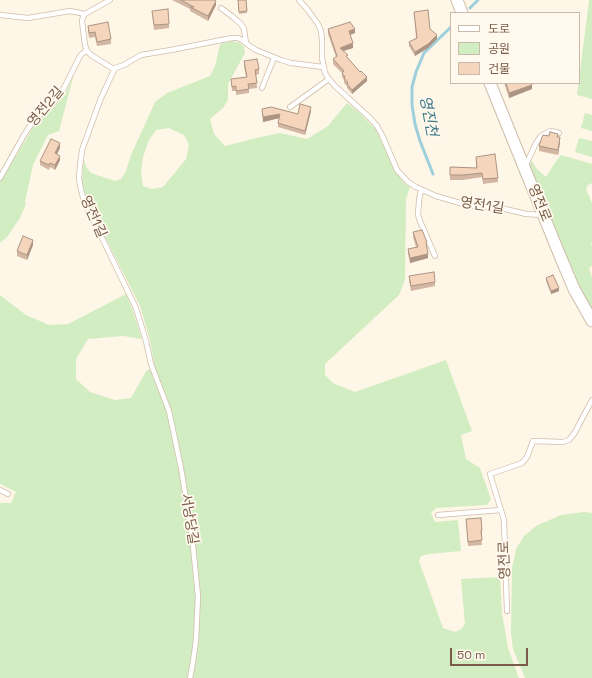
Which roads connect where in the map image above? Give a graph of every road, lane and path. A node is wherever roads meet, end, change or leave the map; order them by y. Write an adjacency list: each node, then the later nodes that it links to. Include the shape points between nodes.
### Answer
1 (110, 0): 6 (lane)
2 (299, 0): 11 (lane, 영전1길, via 321,31)
3 (456, 0): 5 (street)
4 (221, 8): 8 (lane, via 241,24)
5 (462, 12)
6 (85, 14): 7 (lane, via 70,11 28,18); 9 (lane, via 82,21)
7 (0, 15)
8 (246, 43): 10 (lane); 12 (lane, via 238,38 217,40 141,55)
9 (86, 51): 12 (lane); 19 (lane, 영전2길, via 80,56 57,99 32,123)
10 (274, 58): 11 (lane); 15 (lane)
11 (323, 67): 13 (lane, 영전1길)
12 (115, 68): 24 (lane, 영전1길, via 82,150 80,190 136,308)
13 (328, 79): 16 (lane); 20 (lane, 영전1길, via 377,126 397,170 408,182)
14 (490, 84): 18 (street, 영전로)
15 (262, 88)
16 (290, 107)
17 (559, 133): 18 (lane, via 548,132 541,136)
18 (525, 169): 21 (street, 영전로)
19 (0, 178)
20 (422, 190): 21 (lane, 영전1길, via 470,206); 22 (lane, via 418,215)
21 (543, 215): 23 (street, 영전로, via 574,289)
22 (435, 256)
23 (592, 321)
24 (151, 364): 31 (lane, 서낭당길, via 169,411 192,536 198,596 196,640)
25 (592, 400): 28 (lane, 영전로, via 569,440 533,441 522,463 490,474)
26 (0, 490): 27 (lane)
27 (8, 494)
28 (501, 510): 29 (lane); 30 (lane, 영전로, via 504,520)
29 (438, 515)
30 (507, 611)
31 (190, 678)

